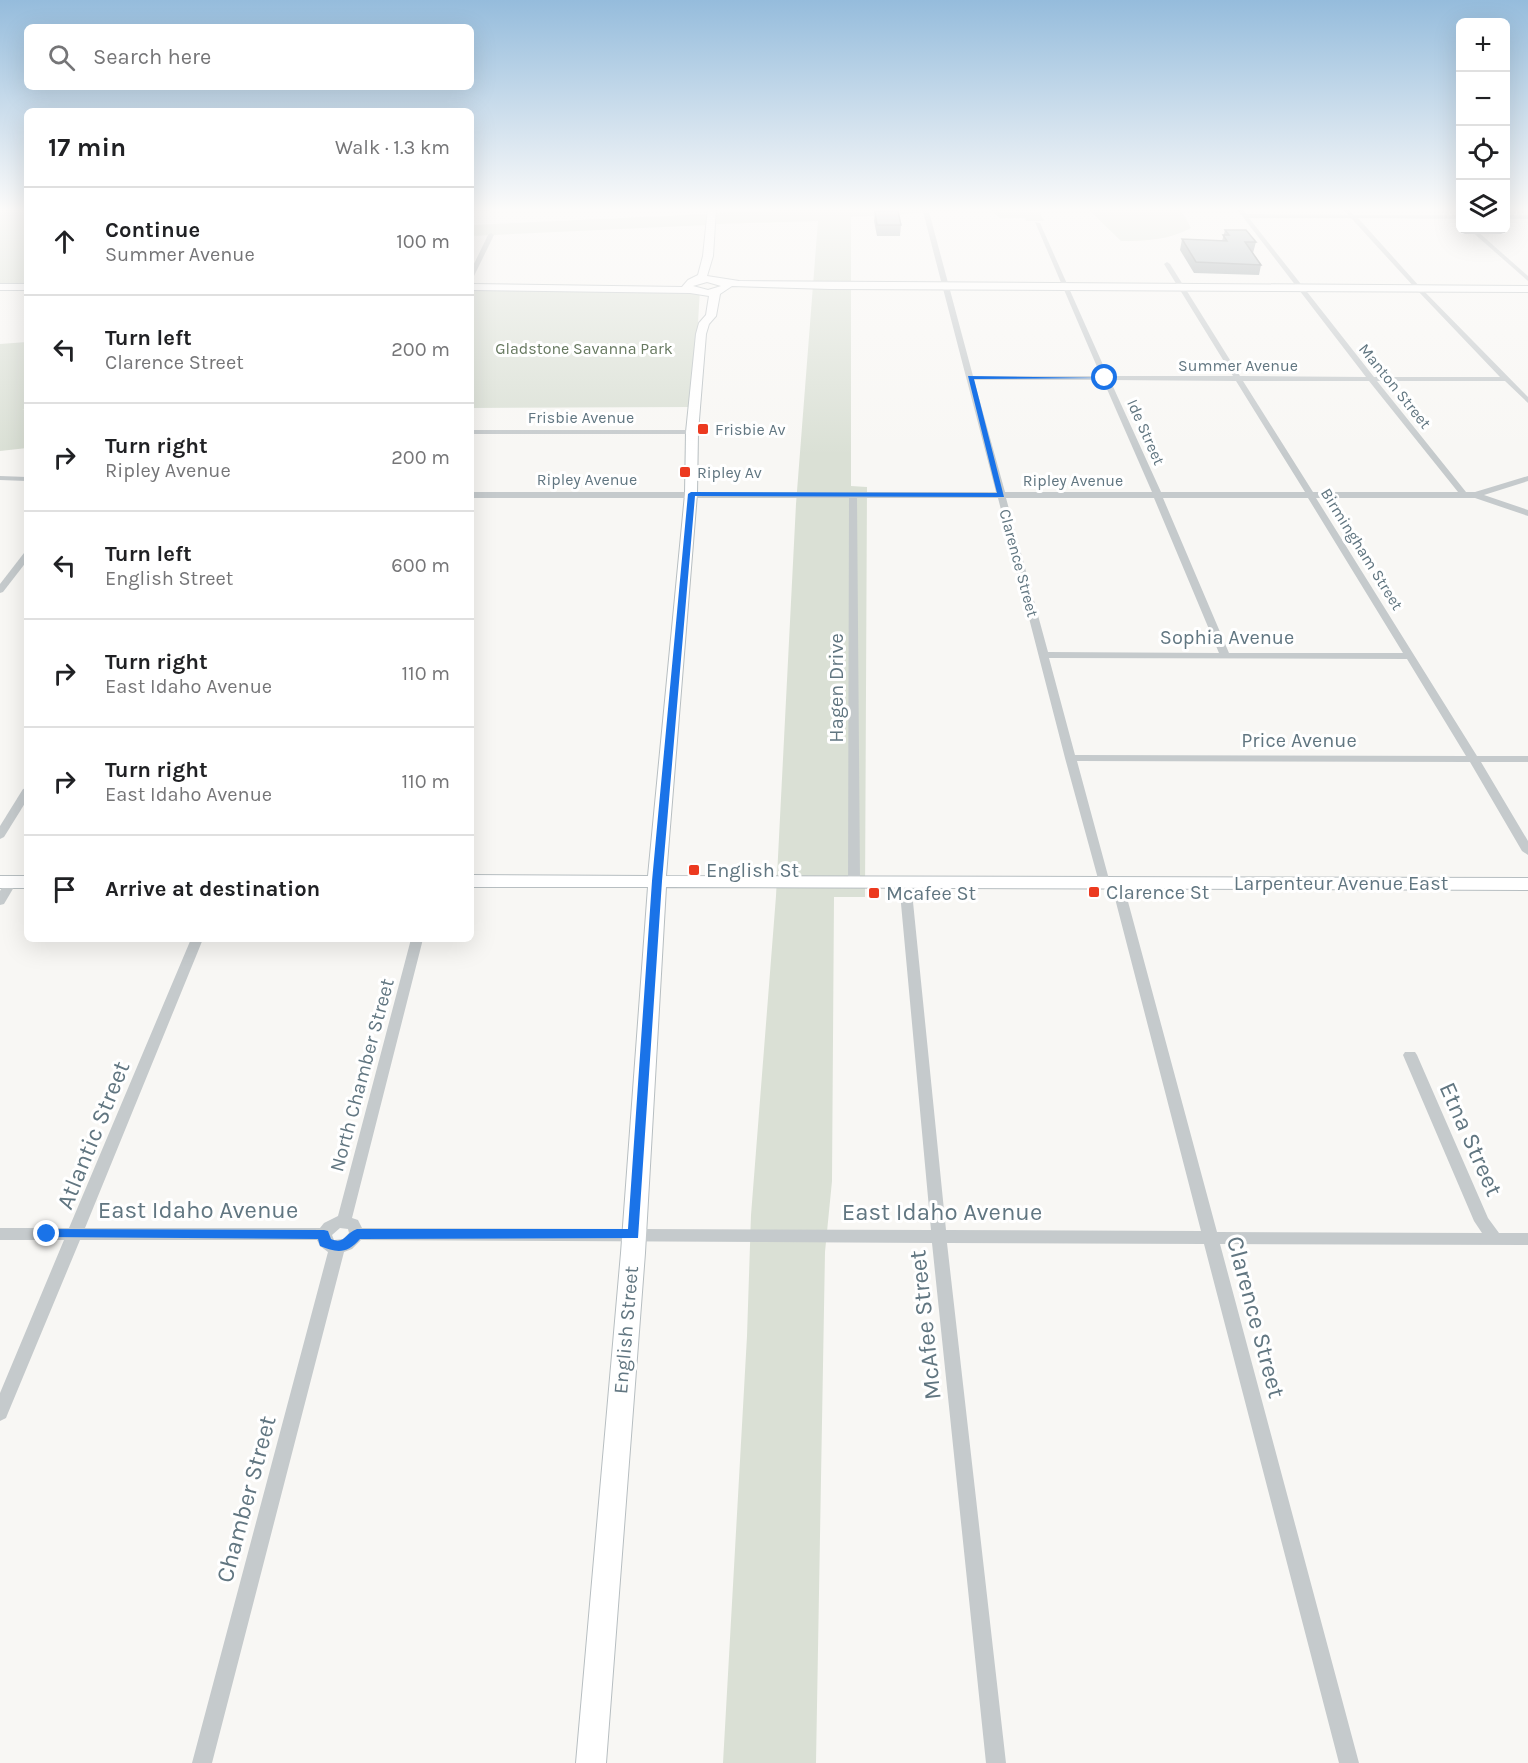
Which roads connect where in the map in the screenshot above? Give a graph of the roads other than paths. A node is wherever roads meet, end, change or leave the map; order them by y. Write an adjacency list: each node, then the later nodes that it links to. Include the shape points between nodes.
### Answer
1 (695, 290): 8 (street, English Street, via 700,297)
2 (719, 290): 8 (street, English Street, via 711,316)
3 (948, 290): 9 (street, Clarence Street)
4 (1066, 290): 10 (street, Ide Street)
5 (1182, 290): 11 (street, Birmingham Street)
6 (1301, 290): 12 (street, Manton Street)
7 (1420, 290): 13 (street)
8 (701, 316): 16 (street, English Street)
9 (970, 378): 10 (street, Summer Avenue); 23 (street, Clarence Street)
10 (1105, 378): 11 (street, Summer Avenue); 26 (street, Ide Street)
11 (1239, 378): 12 (street, Summer Avenue); 27 (street, Birmingham Street)
12 (1371, 378): 13 (street, Summer Avenue); 24 (street, Manton Street)
13 (1506, 379): 14 (street)
14 (1528, 401)
15 (474, 432): 16 (street, Frisbie Avenue)
16 (692, 432): 20 (street, English Street)
17 (0, 478): 19 (street)
18 (1528, 478): 25 (street, Ripley Avenue)
19 (24, 479)
20 (691, 494): 21 (street, Ripley Avenue); 22 (street, Ripley Avenue); 41 (street, English Street)
21 (474, 495)
22 (853, 495): 23 (street, Ripley Avenue); 43 (street, Hagen Drive)
23 (1001, 495): 26 (street, Ripley Avenue); 31 (street, Clarence Street)
24 (1464, 495): 25 (street, Ripley Avenue); 27 (street, Ripley Avenue)
25 (1476, 495): 28 (street)
26 (1158, 496): 27 (street, Ripley Avenue); 32 (street, Ide Street)
27 (1311, 496): 33 (street, Birmingham Street)
28 (1528, 513)
29 (24, 559): 30 (street)
30 (1, 586)
31 (1043, 655): 32 (street, Sophia Avenue); 34 (street, Clarence Street)
32 (1225, 655): 33 (street, Sophia Avenue)
33 (1410, 656): 35 (street, Birmingham Street)
34 (1070, 758): 35 (street, Price Avenue); 45 (street, Clarence Street)
35 (1474, 759): 36 (street, Price Avenue); 39 (street, Birmingham Street)
36 (1528, 759)
37 (24, 796): 38 (street)
38 (0, 835)
39 (1528, 851)
40 (474, 881): 41 (street, Larpenteur Avenue East)
41 (657, 881): 43 (street, Larpenteur Avenue East); 56 (street, English Street)
42 (13, 882): 47 (street)
43 (854, 882): 44 (street, Larpenteur Avenue East)
44 (905, 882): 45 (street, Larpenteur Avenue East); 57 (street, McAfee Street)
45 (1110, 883): 46 (street, Larpenteur Avenue East); 58 (street, Clarence Street, via 1207,1218)
46 (1528, 884)
47 (0, 900)
48 (196, 942): 53 (street, Atlantic Street)
49 (416, 942): 51 (street, North Chamber Street)
50 (1410, 1055): 59 (street, Etna Street, via 1482,1221)
51 (344, 1221): 54 (street, via 333,1224); 55 (street, via 353,1224)
52 (0, 1234): 53 (street, East Idaho Avenue)
53 (76, 1234): 54 (street, East Idaho Avenue); 62 (street, Atlantic Street)
54 (324, 1234): 61 (street, via 325,1242)
55 (357, 1234): 56 (street, East Idaho Avenue); 61 (street, via 347,1245)
56 (634, 1234): 57 (street, East Idaho Avenue); 64 (street, English Street)
57 (939, 1236): 58 (street, East Idaho Avenue); 65 (street, McAfee Street)
58 (1209, 1237): 59 (street, East Idaho Avenue); 66 (street, Clarence Street)
59 (1494, 1239): 60 (street, East Idaho Avenue)
60 (1528, 1239)
61 (337, 1247): 63 (street, Chamber Street)
62 (0, 1413)
63 (202, 1763)
64 (591, 1763)
65 (996, 1763)
66 (1349, 1763)

